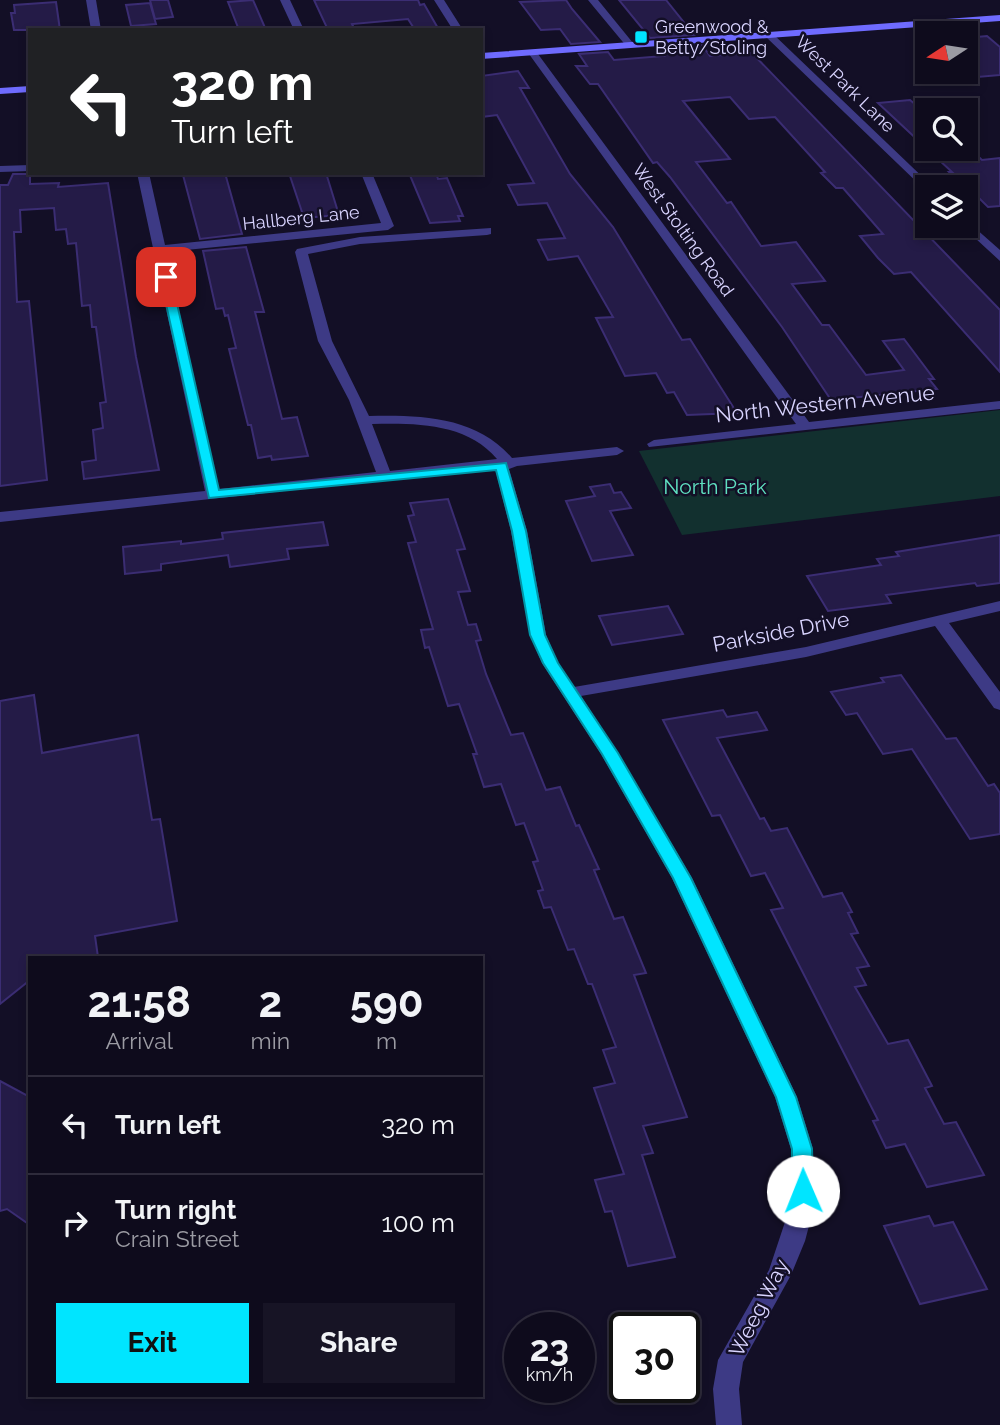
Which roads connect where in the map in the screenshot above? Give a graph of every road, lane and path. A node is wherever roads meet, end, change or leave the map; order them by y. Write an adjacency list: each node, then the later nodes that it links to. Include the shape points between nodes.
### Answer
1 (91, 0): 6 (street)
2 (285, 0): 7 (street)
3 (439, 0): 8 (street)
4 (593, 0): 10 (street)
5 (999, 19): 9 (main road)
6 (96, 28)
7 (298, 28)
8 (457, 28)
9 (769, 35): 10 (main road); 19 (street, West Park Lane)
10 (630, 45): 11 (main road)
11 (532, 52): 12 (main road); 27 (street, West Stolting Road)
12 (483, 56)
13 (28, 89): 14 (main road)
14 (0, 91)
15 (28, 168): 16 (street)
16 (0, 169)
17 (144, 175): 23 (street)
18 (367, 175): 22 (street, Hallberg Lane, via 388,226)
19 (915, 175)
20 (487, 230): 22 (street)
21 (978, 236): 24 (street)
22 (336, 238): 23 (street, Hallberg Lane); 26 (street, via 301,252 325,341)
23 (160, 249): 32 (street)
24 (1000, 257)
25 (1000, 405): 27 (street, North Western Avenue)
26 (365, 420): 30 (street, via 413,419 448,425 489,442); 31 (street)
27 (805, 427): 28 (street, North Western Avenue)
28 (654, 444)
29 (617, 451): 30 (street)
30 (506, 465): 31 (street); 36 (street, Weeg Way, via 537,635)
31 (385, 477): 32 (street)
32 (213, 495): 33 (street)
33 (0, 517)
34 (1000, 606): 35 (street, Parkside Drive)
35 (939, 621): 36 (street, Parkside Drive, via 806,652); 37 (street)
36 (569, 693): 38 (street, Weeg Way, via 682,878 786,1097 802,1149 803,1186 796,1230 779,1275 731,1360 726,1389)
37 (1000, 704)
38 (729, 1425)

